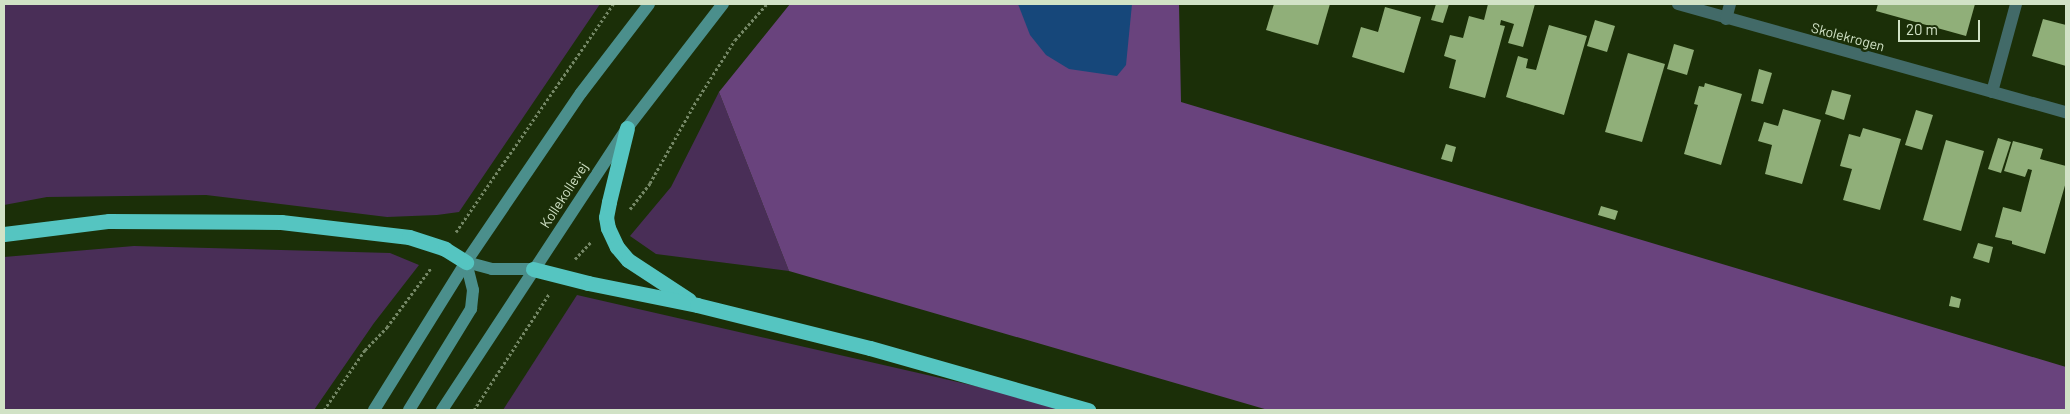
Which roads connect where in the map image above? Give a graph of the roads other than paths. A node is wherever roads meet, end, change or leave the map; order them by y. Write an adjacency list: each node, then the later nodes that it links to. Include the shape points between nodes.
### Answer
1 (649, 4): 11 (street, via 581,93)
2 (723, 4): 9 (street, Kollekollevej)
3 (1678, 4): 6 (street, Skolekrogen)
4 (1730, 4): 6 (street)
5 (2016, 4): 7 (street)
6 (1726, 19): 7 (street, Skolekrogen)
7 (1992, 92): 8 (street, Skolekrogen)
8 (2066, 112)
9 (627, 128): 12 (street, Kollekollevej); 13 (highway, via 606,217 608,228 628,260)
10 (4, 234): 11 (highway, via 109,221 281,222 409,237 445,249)
11 (466, 262): 12 (street, via 492,269); 14 (street); 15 (street, via 473,290 470,309)
12 (533, 269): 13 (highway); 16 (street, Kollekollevej)
13 (697, 305): 17 (highway, via 870,348)
14 (374, 410)
15 (409, 410)
16 (442, 410)
17 (1088, 410)

